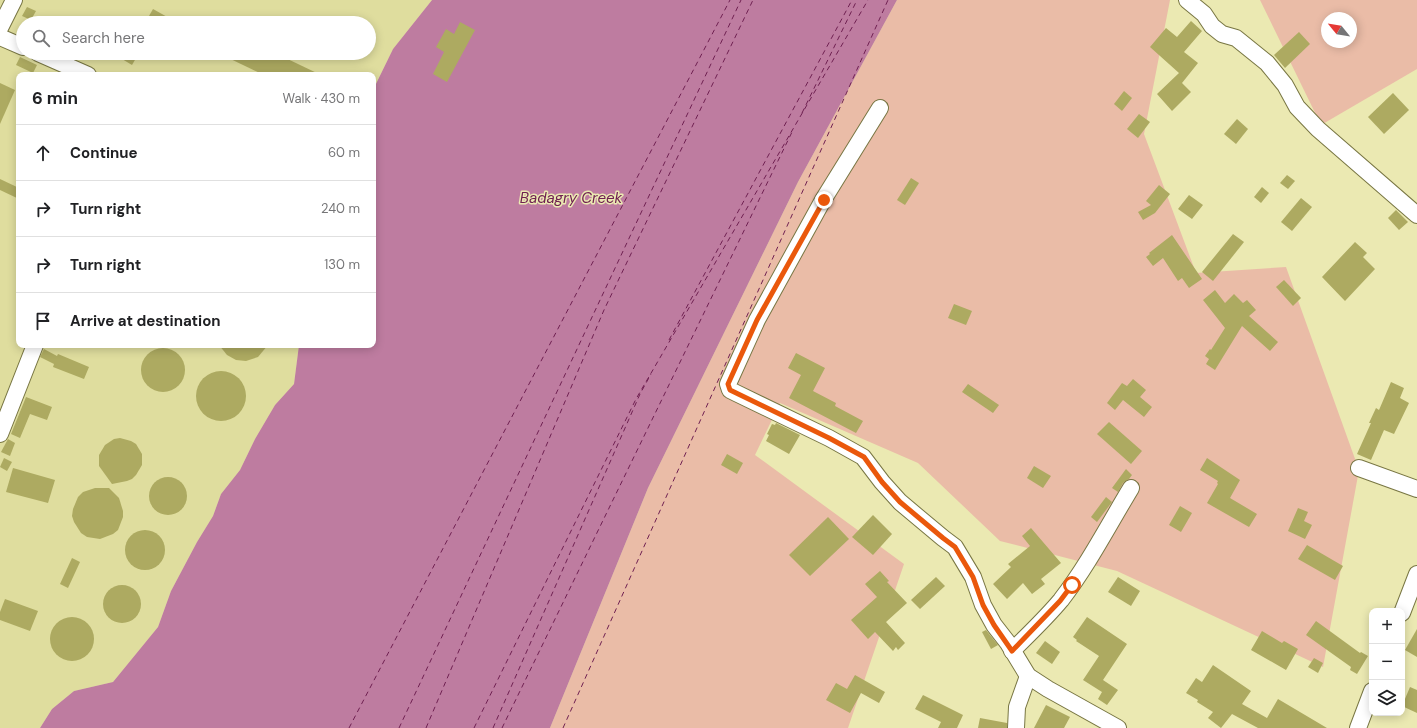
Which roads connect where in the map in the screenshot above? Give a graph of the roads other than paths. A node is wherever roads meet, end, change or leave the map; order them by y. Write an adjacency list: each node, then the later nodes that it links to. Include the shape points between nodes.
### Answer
1 (14, 0): 3 (street)
2 (1187, 0): 9 (street, via 1222,34 1236,38 1267,63 1286,85 1297,107 1318,129)
3 (0, 28)
4 (0, 37): 5 (street)
5 (16, 44)
6 (54, 60): 7 (street)
7 (81, 72)
8 (880, 108): 17 (street, via 824,200 757,320 728,384 730,390 736,394 864,457 900,502 955,547 973,577 983,605)
9 (1417, 215)
10 (34, 348): 11 (street)
11 (0, 434)
12 (1359, 468): 14 (street)
13 (1131, 488): 17 (street, via 1072,585)
14 (1417, 488)
15 (1417, 574): 16 (street)
16 (1404, 608)
17 (1012, 651): 18 (street)
18 (1028, 676): 20 (street, via 1017,707); 21 (street)
19 (1369, 699): 22 (street)
20 (1016, 728)
21 (1118, 728)
22 (1358, 728)

